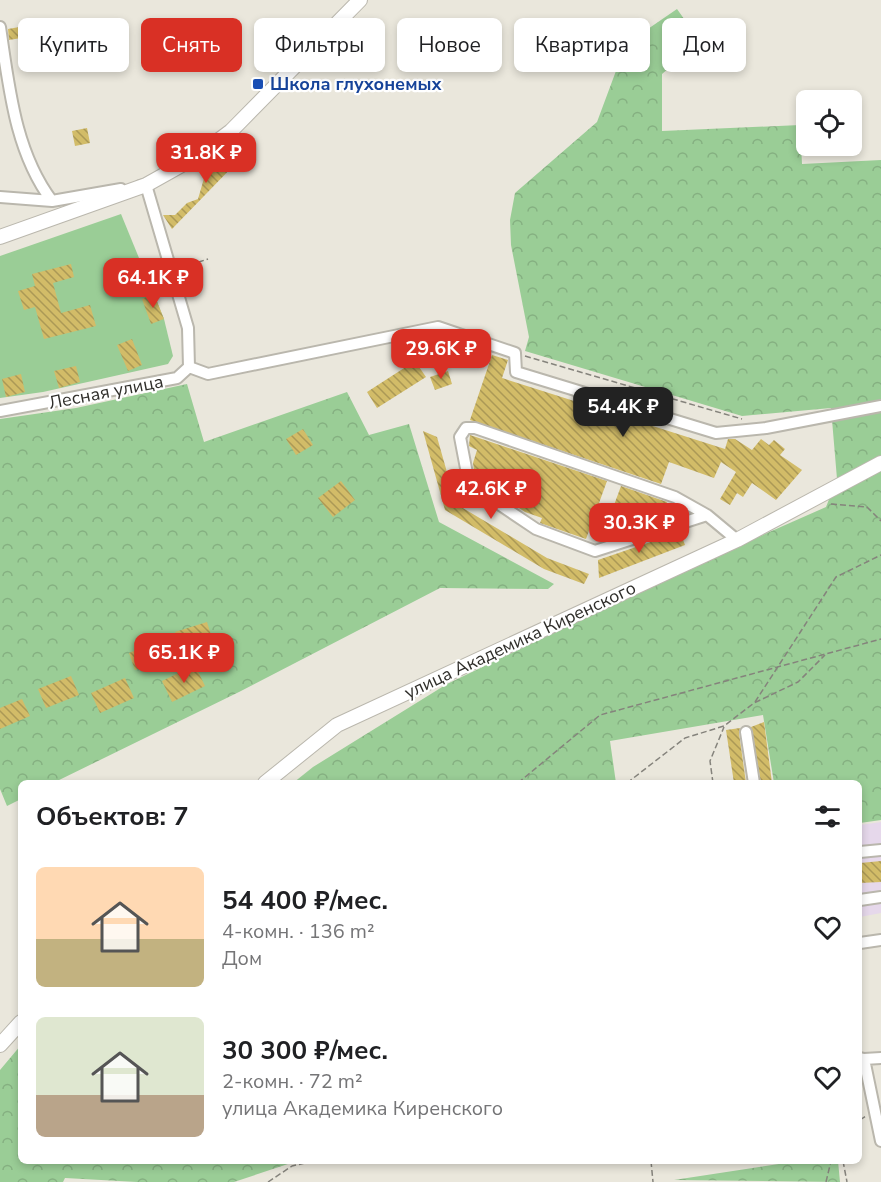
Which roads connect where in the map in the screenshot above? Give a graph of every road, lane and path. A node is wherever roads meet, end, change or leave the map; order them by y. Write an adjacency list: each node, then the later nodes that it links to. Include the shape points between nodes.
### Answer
1 (360, 0): 3 (main road, via 231,130 196,157)
2 (0, 27): 5 (street, via 14,117 38,183)
3 (146, 185): 5 (street); 6 (main road); 8 (street)
4 (0, 197): 5 (street)
5 (52, 201)
6 (0, 237)
7 (208, 259): 8 (path)
8 (172, 271): 10 (street, via 188,328)
9 (515, 353): 10 (street, via 438,327 208,374); 11 (street, via 516,372 716,433 766,428); 13 (path)
10 (189, 367): 12 (street, Лесная улица, via 177,378)
11 (881, 405)
12 (0, 411)
13 (749, 421)
14 (881, 463): 18 (main road, улица Академика Киренского)
15 (831, 505): 17 (path, via 867,507)
16 (707, 515): 16 (street, via 675,497 475,428 466,428 460,436 470,484 536,529 595,551); 18 (street)
17 (881, 521)
18 (737, 540): 26 (main road, улица Академика Киренского, via 337,725)
19 (881, 555): 22 (path, via 836,577)
20 (881, 639): 21 (path)
21 (825, 654): 22 (path); 23 (path, via 798,682)
22 (779, 667): 23 (path); 27 (path, via 600,716)
23 (754, 703): 24 (path)
24 (724, 726): 28 (path, via 685,738); 29 (path, via 711,761)
25 (746, 732): 30 (street)
26 (269, 780)
27 (522, 780)
28 (631, 780)
29 (713, 780)
30 (754, 780)
31 (881, 850): 32 (street)
32 (862, 852)
33 (881, 897): 34 (street)
34 (862, 900)
35 (881, 940): 36 (street)
36 (862, 943)
37 (18, 1025): 38 (main road)
38 (0, 1046)
39 (881, 1058): 40 (street)
40 (862, 1059): 41 (street)
41 (881, 1141)
42 (301, 1164): 46 (path)
43 (651, 1164): 47 (path)
44 (830, 1164): 48 (path)
45 (844, 1164): 49 (path)
46 (268, 1182)
47 (653, 1182)
48 (826, 1182)
49 (847, 1182)

